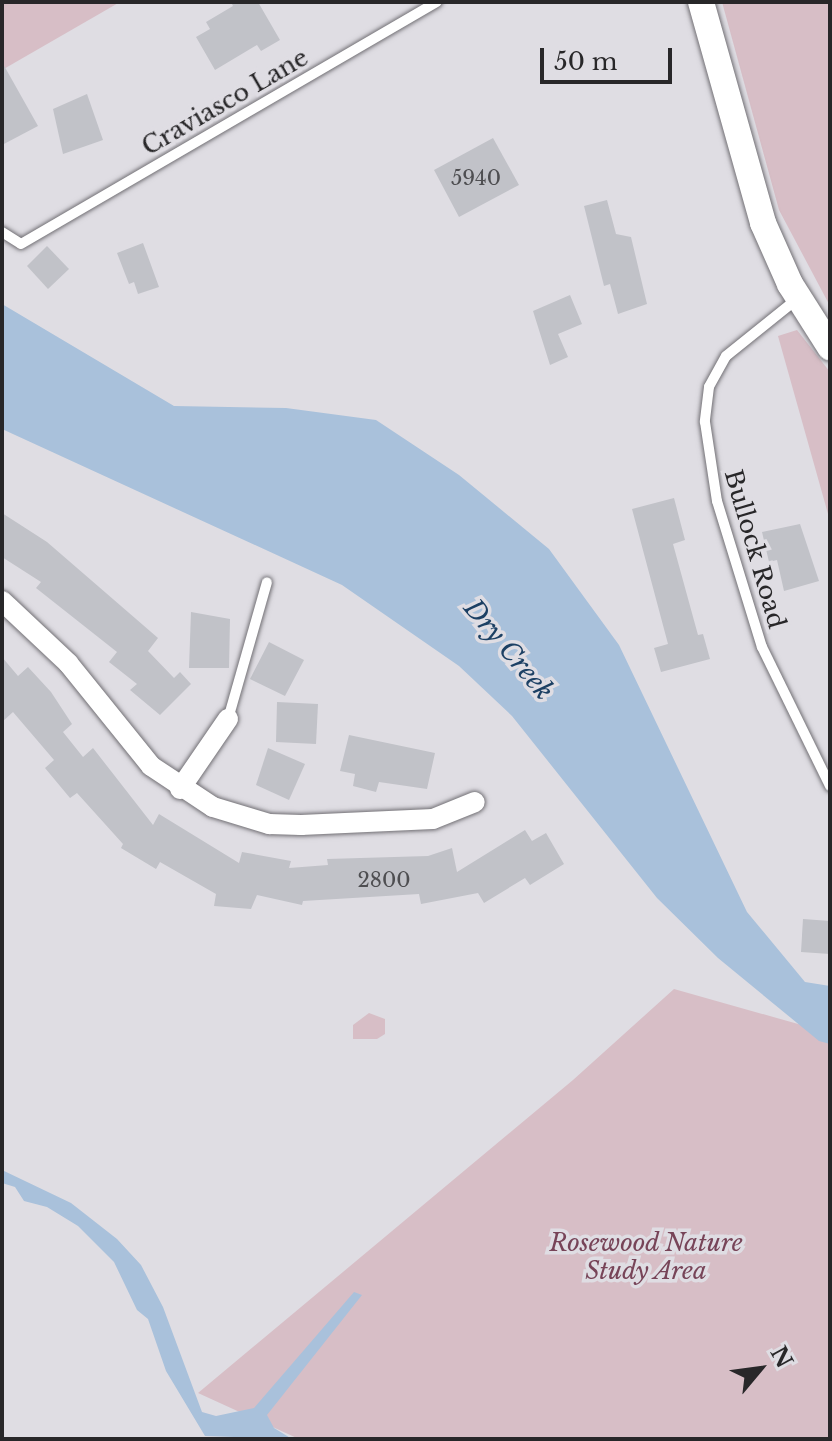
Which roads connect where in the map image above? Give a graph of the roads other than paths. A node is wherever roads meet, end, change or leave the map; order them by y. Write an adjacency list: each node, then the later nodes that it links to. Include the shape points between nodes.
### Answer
1 (437, 2): 3 (lane, Craviasco Lane, via 21,244)
2 (701, 2): 4 (street, via 750,185)
3 (2, 232)
4 (799, 298): 5 (street); 9 (lane, Bullock Road, via 726,356 709,387 705,422 717,501 762,647)
5 (830, 347)
6 (267, 582): 8 (lane)
7 (2, 601): 10 (street, via 68,663 125,739)
8 (228, 719): 10 (street)
9 (830, 786)
10 (180, 789): 11 (street, via 213,807 269,824 403,823 454,814)
11 (475, 802)

